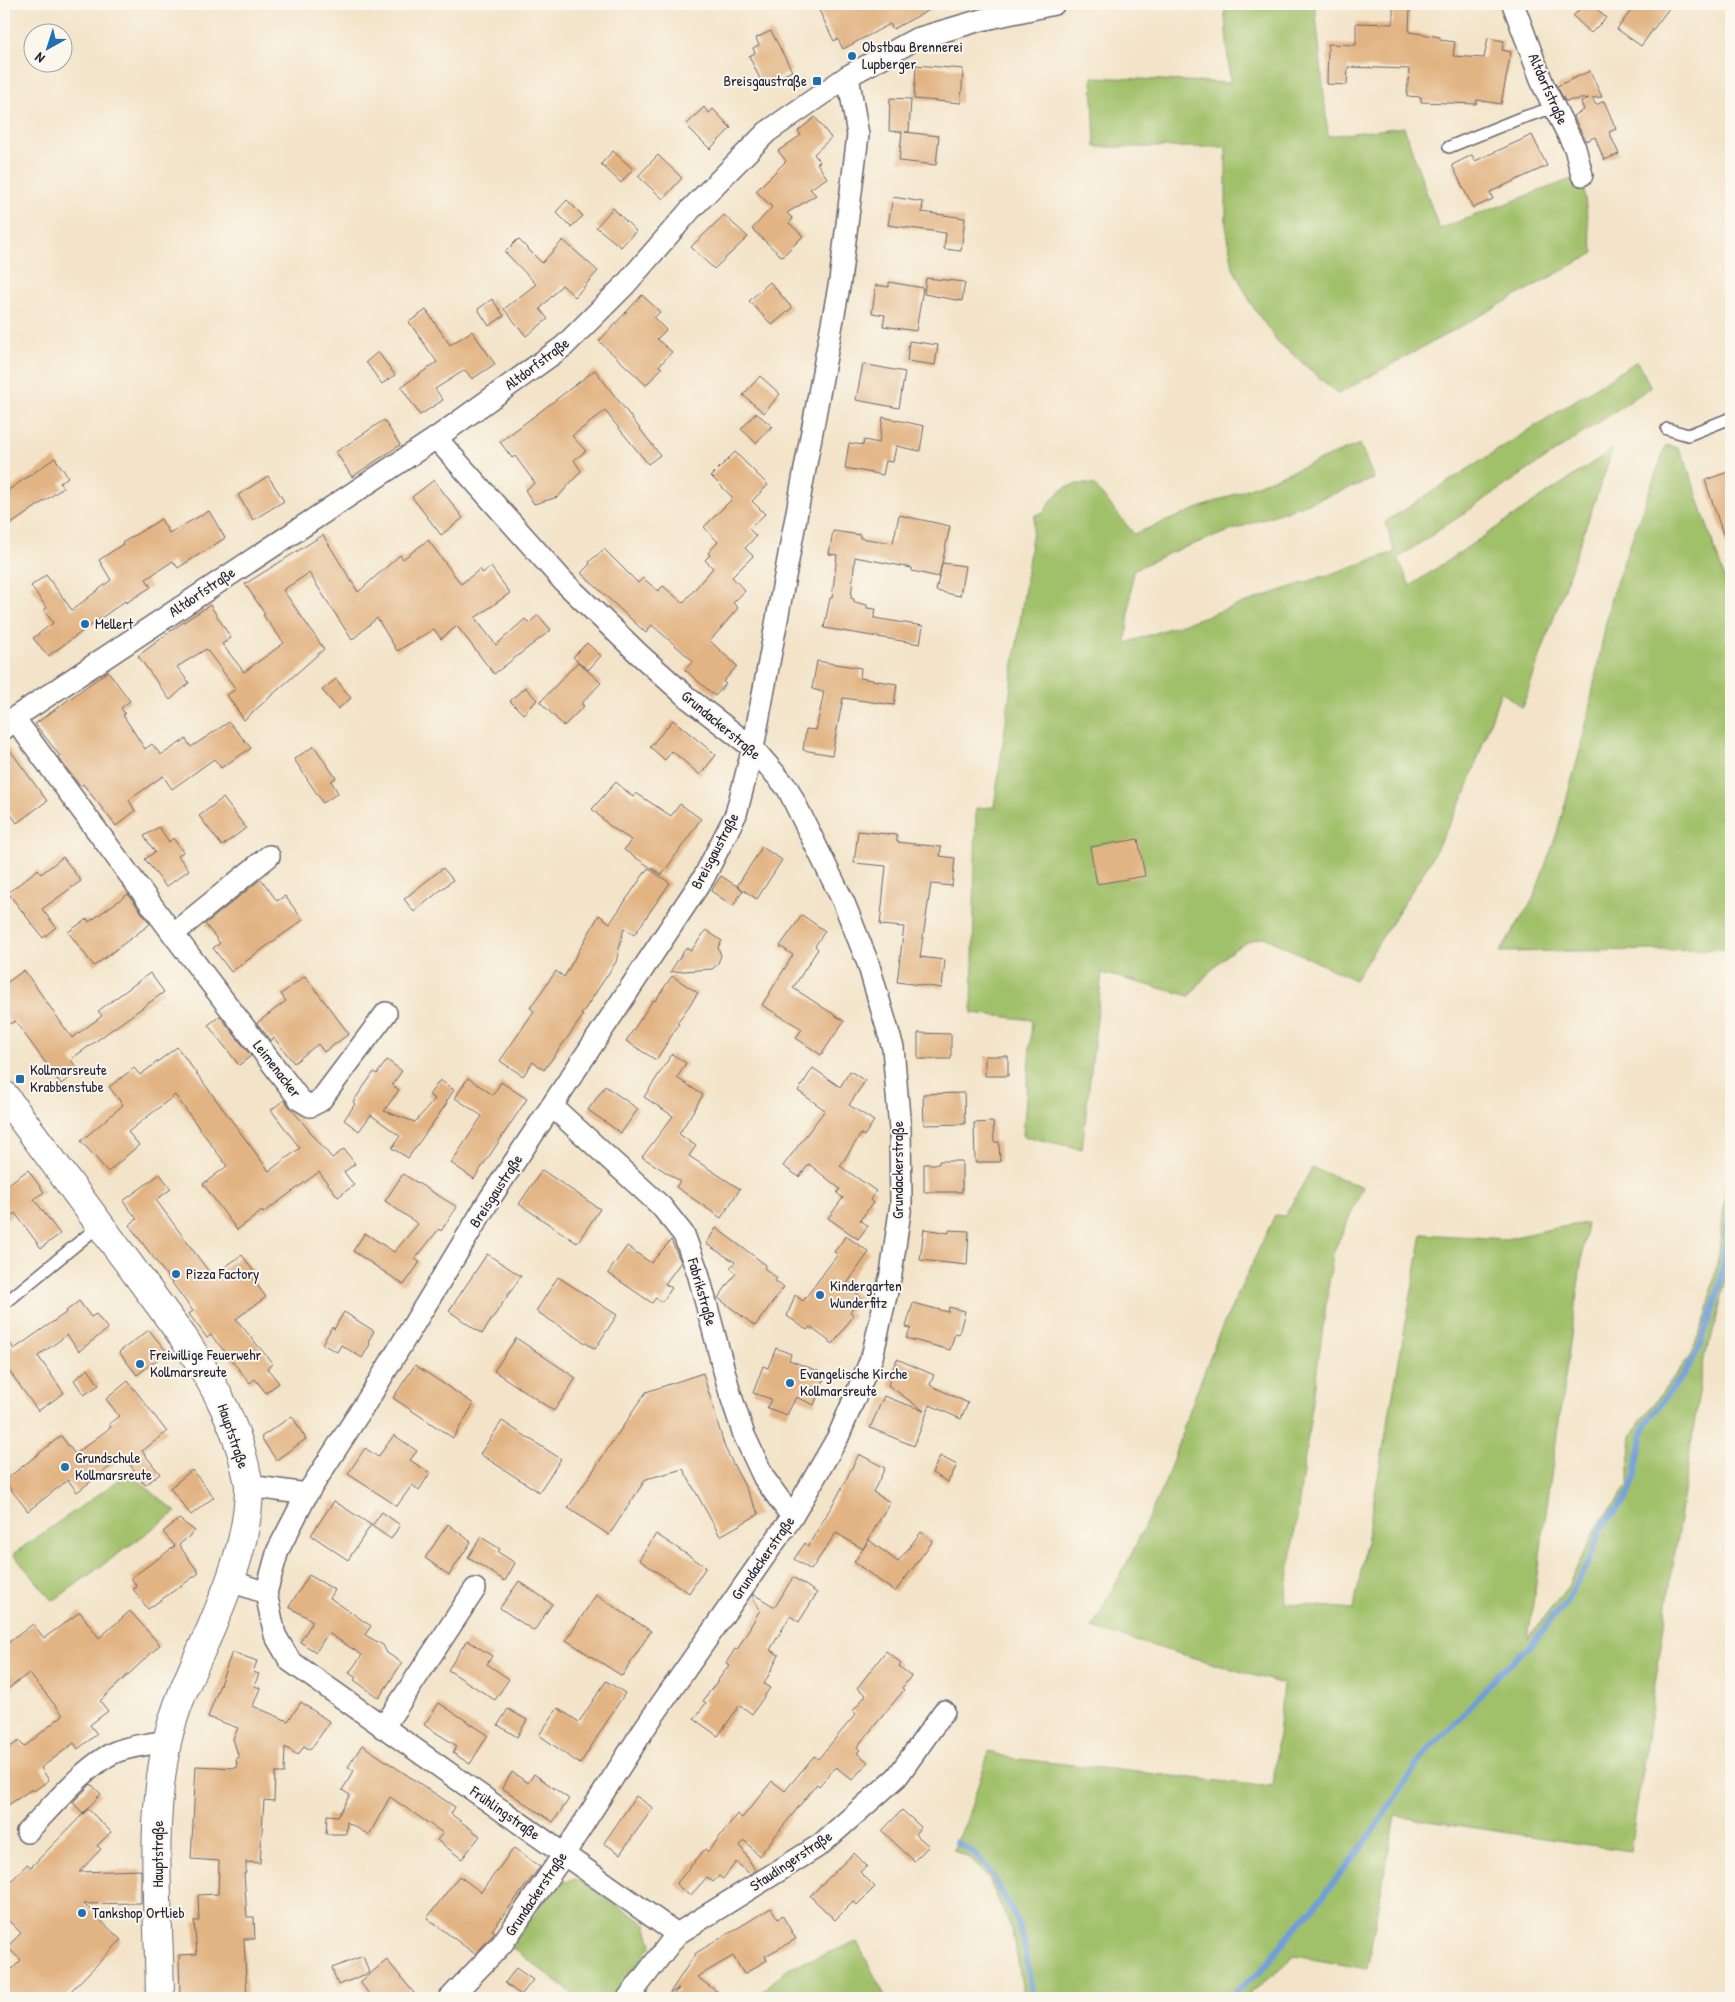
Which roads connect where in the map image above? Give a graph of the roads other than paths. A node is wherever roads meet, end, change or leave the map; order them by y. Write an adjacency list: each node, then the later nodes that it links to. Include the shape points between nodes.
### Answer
1 (1054, 4): 3 (street, Altdorfstraße, via 916,39)
2 (1513, 4): 4 (street, Altdorfstraße)
3 (848, 76): 9 (street, Altdorfstraße, via 766,132 564,346); 11 (street, Breisgaustraße, via 858,135 840,281)
4 (1555, 108): 5 (lane); 6 (street, Altdorfstraße, via 1575,148)
5 (1449, 146)
6 (1582, 175)
7 (1731, 418): 8 (lane, via 1688,435)
8 (1667, 429)
9 (436, 438): 10 (street, Altdorfstraße); 11 (street, Grundackerstraße, via 564,582 688,698)
10 (9, 723): 13 (street, Leimenacker)
11 (753, 748): 16 (street, Breisgaustraße, via 736,814 704,877); 21 (street, Grundackerstraße, via 788,790 844,903 868,963 893,1048 900,1129 901,1204 891,1274 872,1357 838,1437)
12 (269, 856): 13 (street)
13 (174, 934): 14 (street, Leimenacker, via 300,1100 310,1106 320,1101)
14 (386, 1013)
15 (4, 1095): 17 (main road, Hauptstraße)
16 (552, 1107): 20 (street, Breisgaustraße, via 491,1197 372,1393); 21 (street, Fabrikstraße, via 661,1206 684,1235 744,1435 764,1478)
17 (100, 1225): 18 (lane); 19 (main road, Hauptstraße, via 206,1373 226,1409 241,1449)
18 (4, 1304)
19 (249, 1486): 20 (street); 22 (main road, Hauptstraße, via 244,1534)
20 (306, 1494): 24 (street, Breisgaustraße, via 278,1550)
21 (792, 1517): 29 (street, Grundackerstraße, via 646,1726)
22 (231, 1581): 24 (street); 27 (main road, Hauptstraße, via 175,1715)
23 (475, 1589): 26 (street)
24 (266, 1593): 26 (street, Frühlingstraße, via 275,1635 290,1661)
25 (944, 1710): 30 (street, Staudingerstraße, via 897,1777 820,1845)
26 (382, 1728): 29 (street, Frühlingstraße)
27 (168, 1741): 28 (street, via 117,1751 98,1763); 31 (main road, Hauptstraße, via 158,1790)
28 (27, 1832)
29 (564, 1854): 30 (street, Frühlingstraße); 32 (street, Grundackerstraße, via 502,1944)
30 (677, 1934): 33 (street, Staudingerstraße)
31 (160, 1998)
32 (450, 1998)
33 (628, 1998)

